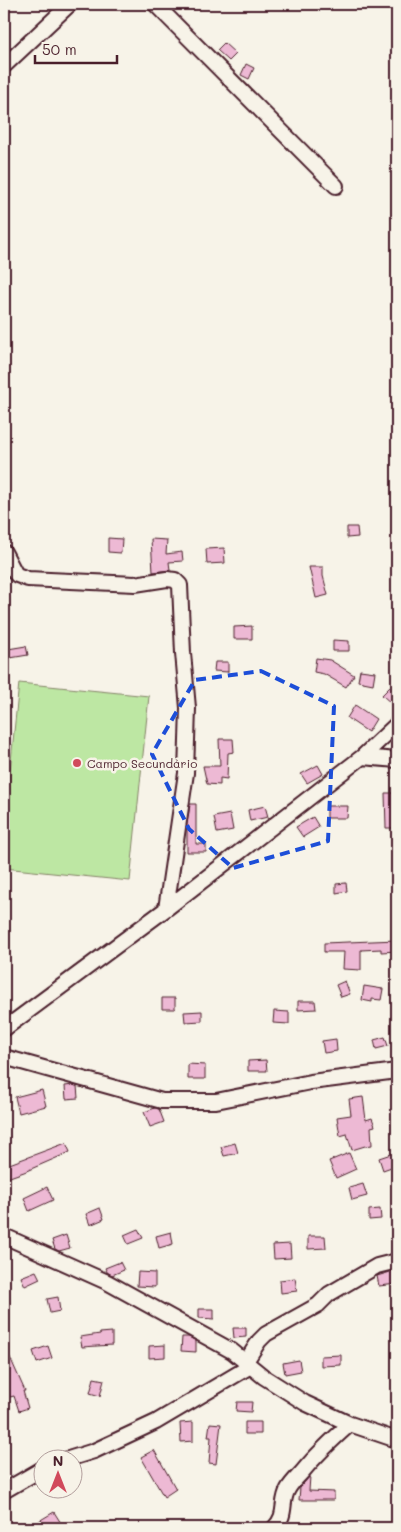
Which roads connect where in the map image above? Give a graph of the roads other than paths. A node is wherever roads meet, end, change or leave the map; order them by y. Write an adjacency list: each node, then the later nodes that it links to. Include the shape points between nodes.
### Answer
1 (70, 4): 3 (street)
2 (155, 4): 4 (street)
3 (4, 66)
4 (336, 186)
5 (4, 552): 9 (street, via 14,573 28,579 136,584 167,578 180,585 188,708 186,773)
6 (397, 724): 7 (street)
7 (362, 757): 8 (street); 9 (street)
8 (397, 760)
9 (166, 909): 10 (street)
10 (4, 1029)
11 (4, 1057): 12 (street, via 162,1101 216,1101 311,1082)
12 (397, 1071)
13 (4, 1236): 15 (street, via 107,1282 232,1351)
14 (397, 1261): 15 (street, via 377,1266 266,1334)
15 (247, 1365): 16 (street, via 305,1403); 18 (street, via 163,1418)
16 (350, 1424): 17 (street); 21 (street, via 321,1449 290,1486 285,1496 284,1511)
17 (397, 1440)
18 (82, 1455)
19 (32, 1476): 20 (street)
20 (4, 1491)
21 (274, 1528)

